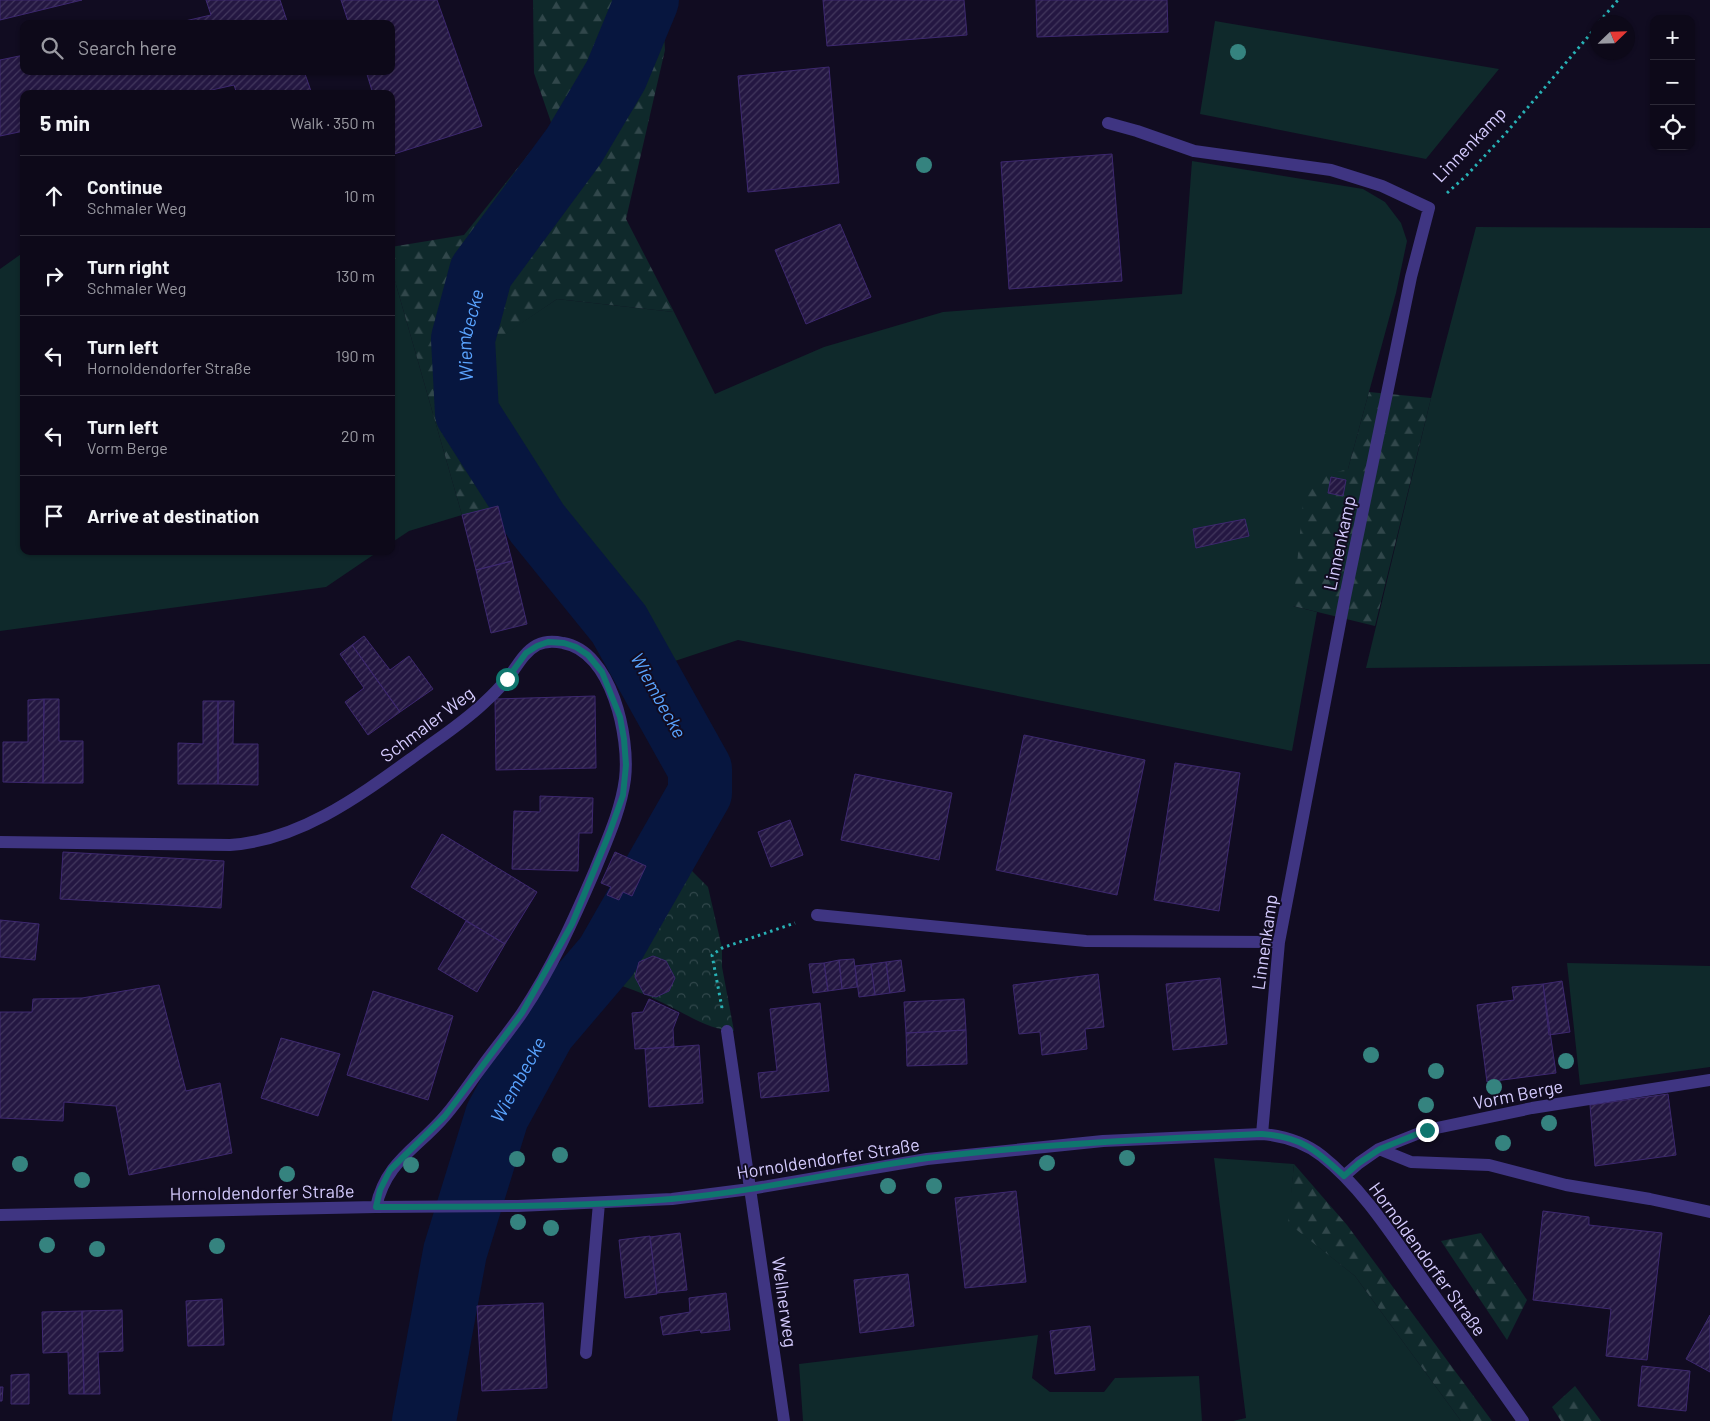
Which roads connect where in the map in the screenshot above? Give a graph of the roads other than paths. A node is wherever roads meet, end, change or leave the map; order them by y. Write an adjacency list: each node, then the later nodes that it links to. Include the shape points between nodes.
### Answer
1 (1108, 123): 4 (street, Linnenkamp, via 1194,151 1330,170 1382,186 1429,208 1411,277 1345,597)
2 (0, 842): 12 (street, Schmaler Weg, via 230,845 253,844 280,836 343,806 449,731 487,701 526,653 537,646 548,642 564,643 588,655 602,672 610,690 624,739 623,795 609,834 572,924 522,1013 445,1116 390,1170)
3 (816, 915): 4 (street, via 1086,941)
4 (1279, 942): 7 (street, Linnenkamp)
5 (727, 1031): 10 (street, Wellnerweg)
6 (1710, 1080): 8 (street, Vorm Berge, via 1532,1108 1427,1130)
7 (1262, 1134): 9 (street, Hornoldendorfer Straße, via 1284,1136 1305,1145); 10 (street, Hornoldendorfer Straße, via 1103,1141 928,1158)
8 (1380, 1149): 9 (street, Vorm Berge); 13 (street, via 1411,1162 1489,1165 1566,1184)
9 (1344, 1176): 17 (street, Hornoldendorfer Straße, via 1379,1217)
10 (750, 1189): 11 (street, Hornoldendorfer Straße, via 672,1199); 16 (street, Wellnerweg)
11 (599, 1203): 12 (street, Hornoldendorfer Straße); 15 (street)
12 (376, 1207): 14 (street, Hornoldendorfer Straße)
13 (1710, 1212)
14 (0, 1215)
15 (586, 1353)
16 (784, 1421)
17 (1523, 1421)

